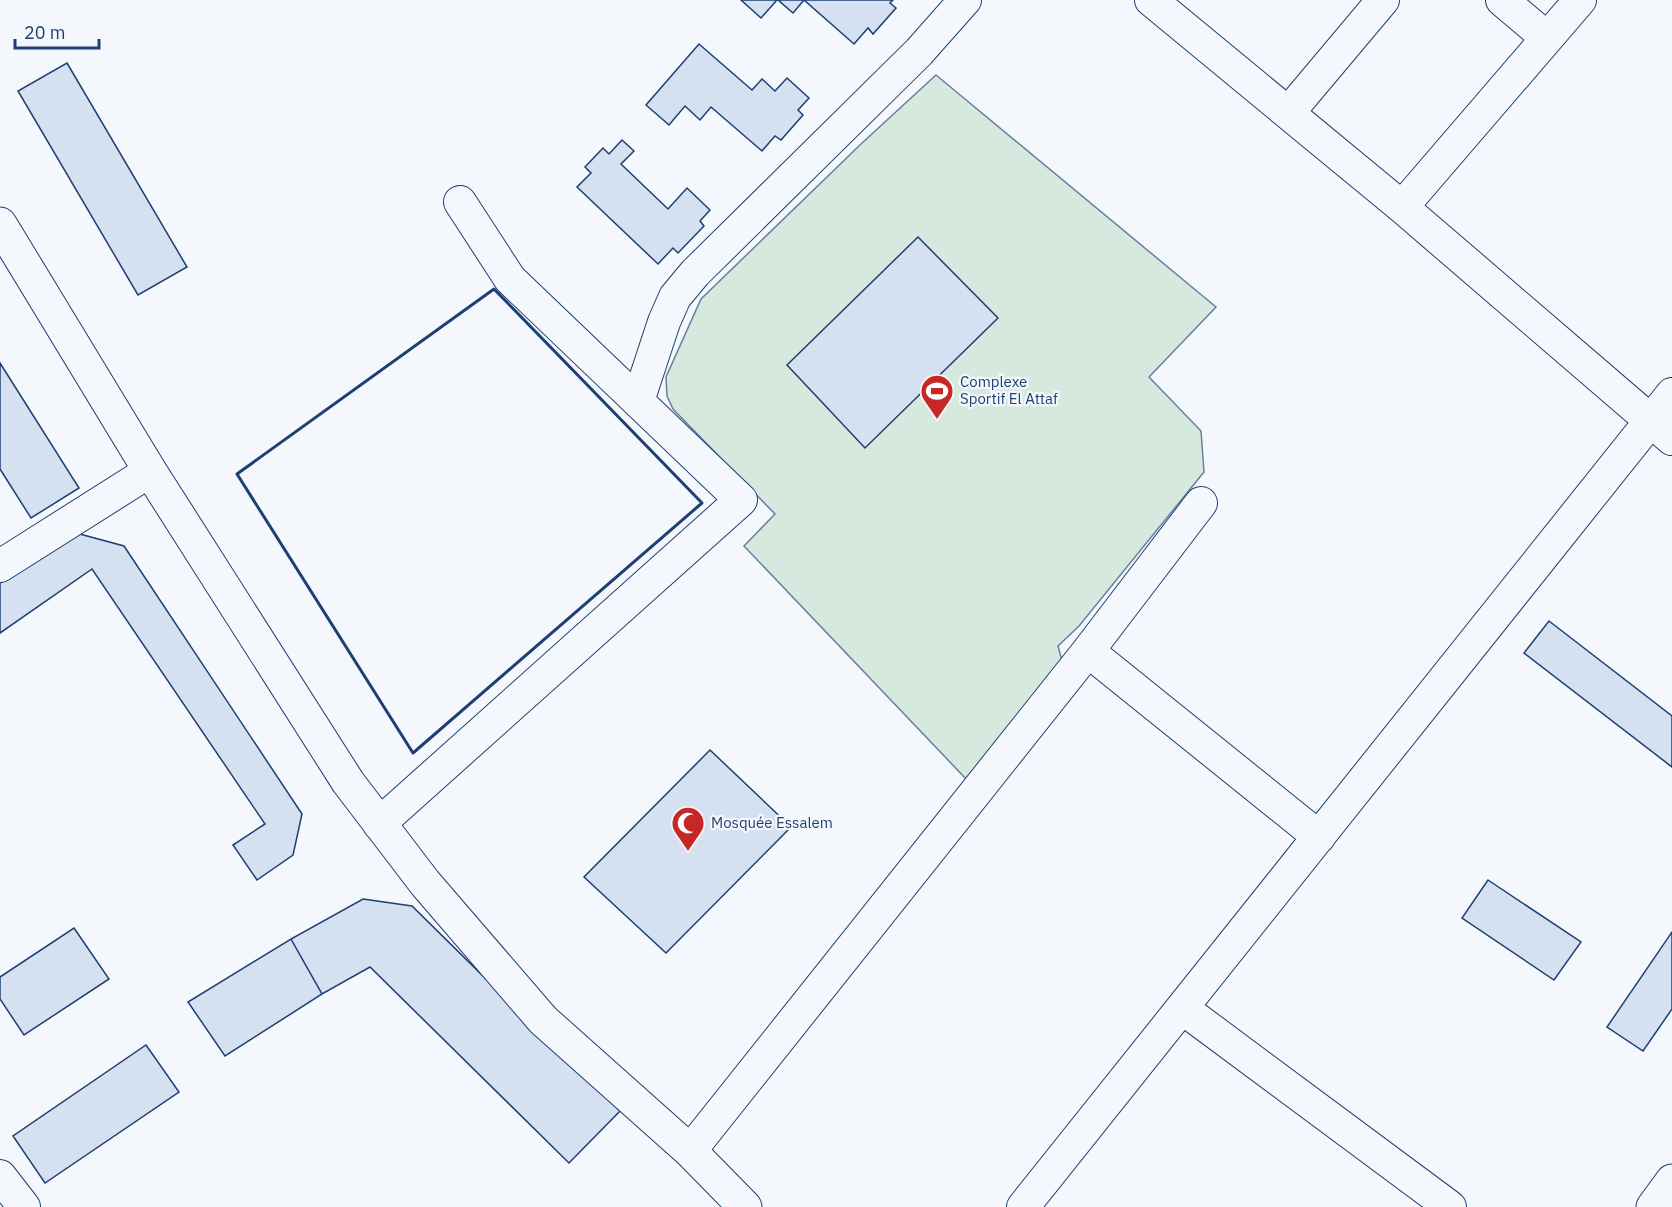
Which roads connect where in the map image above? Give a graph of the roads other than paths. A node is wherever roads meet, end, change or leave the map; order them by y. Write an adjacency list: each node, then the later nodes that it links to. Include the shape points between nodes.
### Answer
1 (965, 0): 12 (street, via 919,52 675,297)
2 (1383, 0): 7 (street)
3 (1502, 0): 6 (street)
4 (1580, 0): 6 (street)
5 (1156, 2): 7 (street)
6 (1547, 38): 9 (street)
7 (1288, 113): 9 (street)
8 (460, 202): 12 (street, via 510,279)
9 (1402, 207): 13 (street)
10 (0, 224): 14 (main road)
11 (1672, 394): 13 (street)
12 (638, 401): 18 (street, via 741,500)
13 (1661, 430): 19 (street)
14 (150, 471): 16 (street); 18 (main road, via 348,782)
15 (1200, 503): 17 (street)
16 (0, 566)
17 (1088, 651): 19 (street); 21 (street)
18 (379, 824): 21 (main road, via 543,1020)
19 (1319, 837): 20 (street)
20 (1182, 1008): 26 (street); 27 (street)
21 (690, 1151): 25 (main road)
22 (0, 1176): 24 (street)
23 (1672, 1181): 28 (main road)
24 (24, 1207)
25 (745, 1207)
26 (1023, 1207)
27 (1450, 1207)
28 (1653, 1207)

